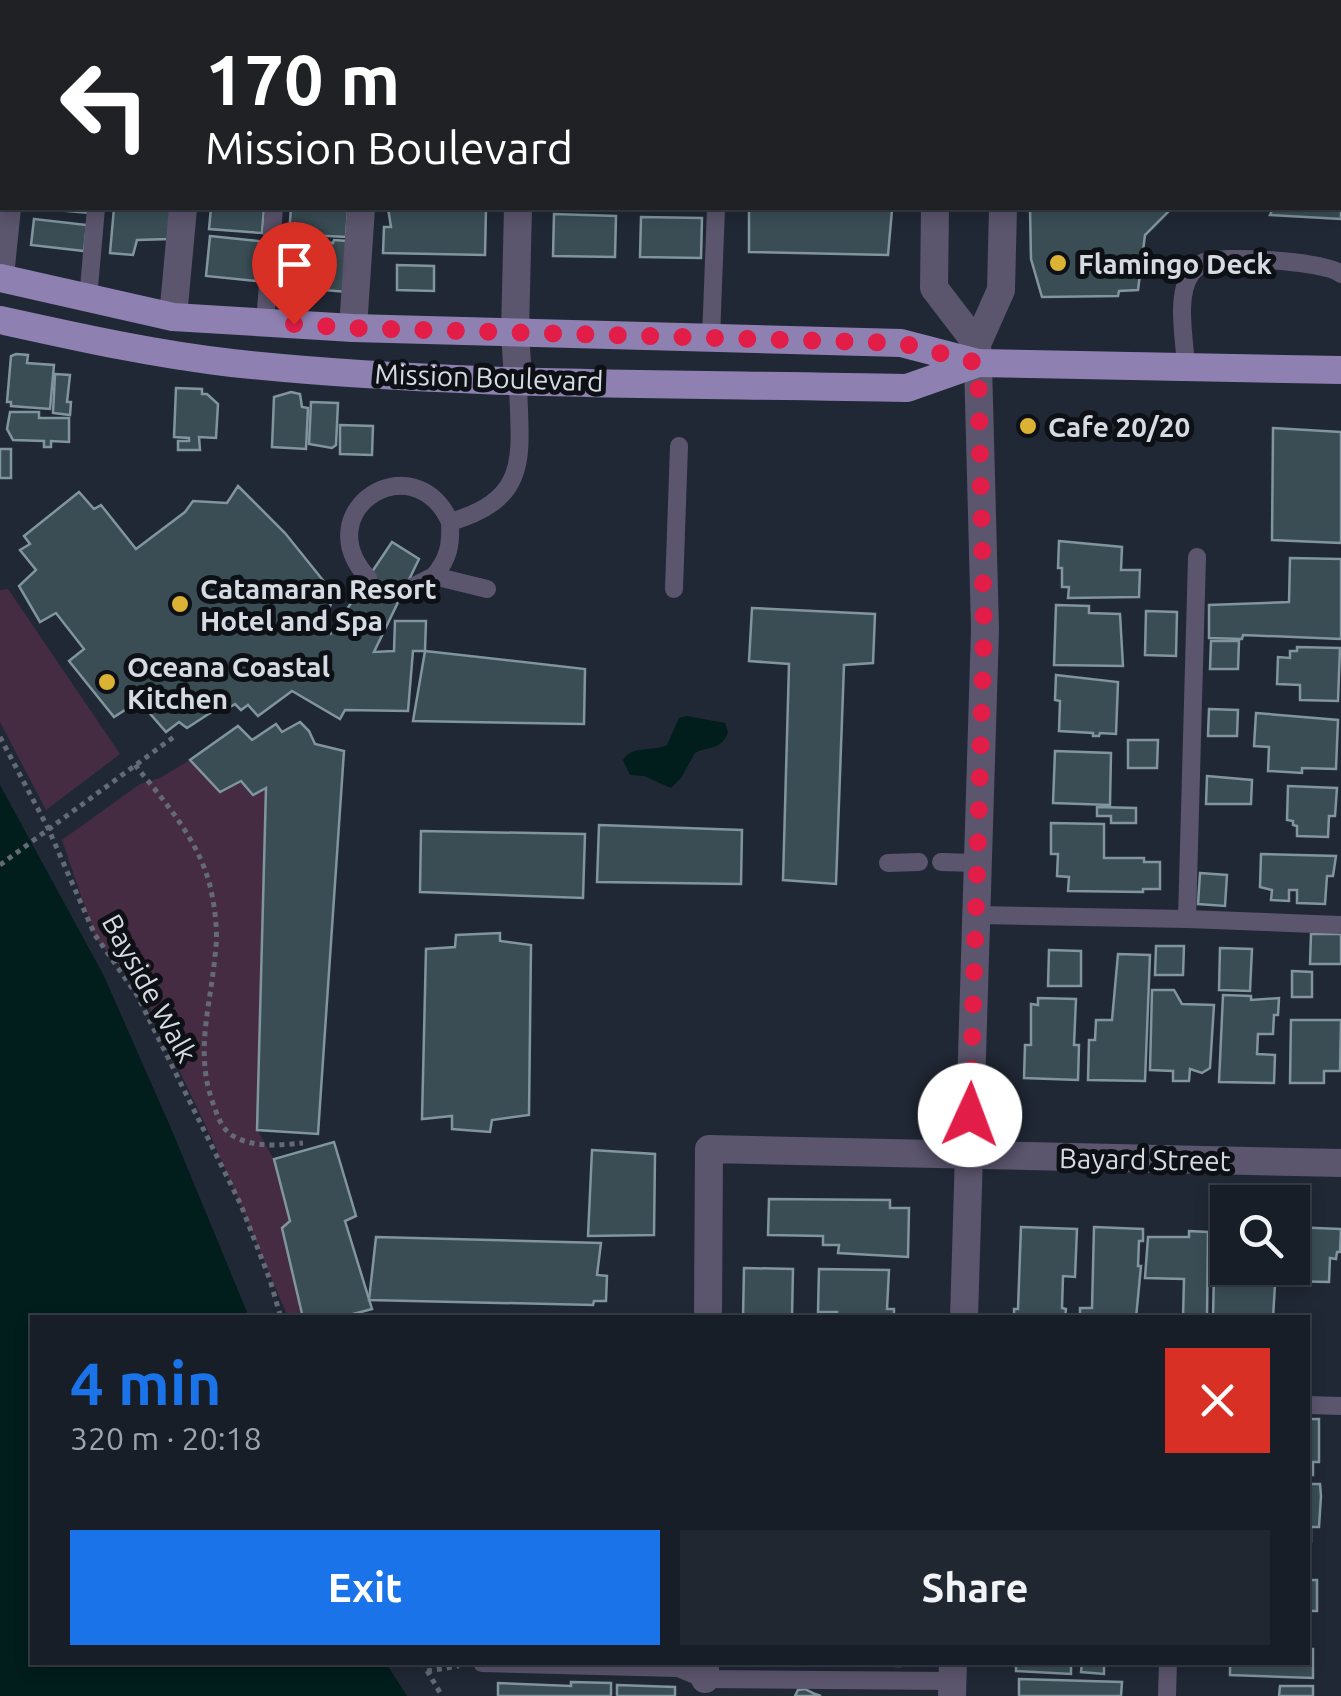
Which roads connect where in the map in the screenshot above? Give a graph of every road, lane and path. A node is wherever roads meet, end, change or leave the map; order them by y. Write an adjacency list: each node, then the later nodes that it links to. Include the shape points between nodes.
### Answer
1 (7, 210): 11 (street)
2 (96, 210): 12 (lane)
3 (183, 210): 13 (street)
4 (274, 210): 15 (lane)
5 (361, 210): 16 (street)
6 (518, 210): 17 (street)
7 (716, 210): 18 (lane)
8 (935, 210): 19 (street, via 934,288)
9 (1003, 210): 19 (street, via 1000,290)
10 (1341, 274): 20 (lane, via 1312,263 1203,262 1185,284)
11 (0, 277): 12 (main road, Mission Boulevard)
12 (88, 300): 13 (main road, Mission Boulevard)
13 (172, 317): 15 (main road, Mission Boulevard)
14 (0, 320): 22 (main road, Mission Boulevard, via 230,362)
15 (265, 322): 16 (main road, Mission Boulevard)
16 (354, 328): 17 (main road, Mission Boulevard)
17 (514, 332): 18 (main road, Mission Boulevard); 22 (street)
18 (711, 338): 19 (main road, Mission Boulevard, via 901,343)
19 (977, 353): 20 (main road, Mission Boulevard); 22 (main road, Mission Boulevard, via 908,388); 38 (street, via 984,629)
20 (1186, 367): 21 (main road, Mission Boulevard)
21 (1341, 370)
22 (518, 380): 24 (lane, via 518,471 501,498)
23 (678, 446): 29 (lane)
24 (450, 522): 26 (lane, via 450,546); 27 (lane, via 418,488 382,488 366,498 349,529 356,564)
25 (1196, 557): 41 (lane)
26 (434, 576): 28 (lane); 30 (lane)
27 (368, 578)
28 (487, 589)
29 (674, 589)
30 (404, 591)
31 (175, 736): 33 (path)
32 (0, 737): 34 (path, Bayside Walk)
33 (135, 765): 34 (path); 43 (path, via 168,806 208,877 216,942 203,1069 220,1123 234,1137 258,1144)
34 (48, 828): 39 (path); 46 (path, Bayside Walk, via 95,936 137,994 240,1205)
35 (888, 862): 36 (lane)
36 (919, 862)
37 (941, 862): 38 (lane)
38 (977, 863): 40 (street)
39 (0, 865)
40 (976, 915): 41 (lane); 44 (street)
41 (1187, 918): 42 (lane)
42 (1341, 925)
43 (303, 1143)
44 (968, 1155): 45 (street, Bayard Street); 47 (street, Bayard Street, via 709,1148); 48 (street)
45 (1341, 1163)
46 (279, 1315)
47 (708, 1315)
48 (964, 1315)
49 (1310, 1405): 50 (lane)
50 (1341, 1406)
51 (424, 1665): 56 (path)
52 (466, 1665): 56 (path)
53 (580, 1665): 55 (lane)
54 (1168, 1665): 59 (lane)
55 (705, 1671): 57 (lane)
56 (427, 1672): 58 (path)
57 (953, 1680)
58 (442, 1696)
59 (1167, 1696)

